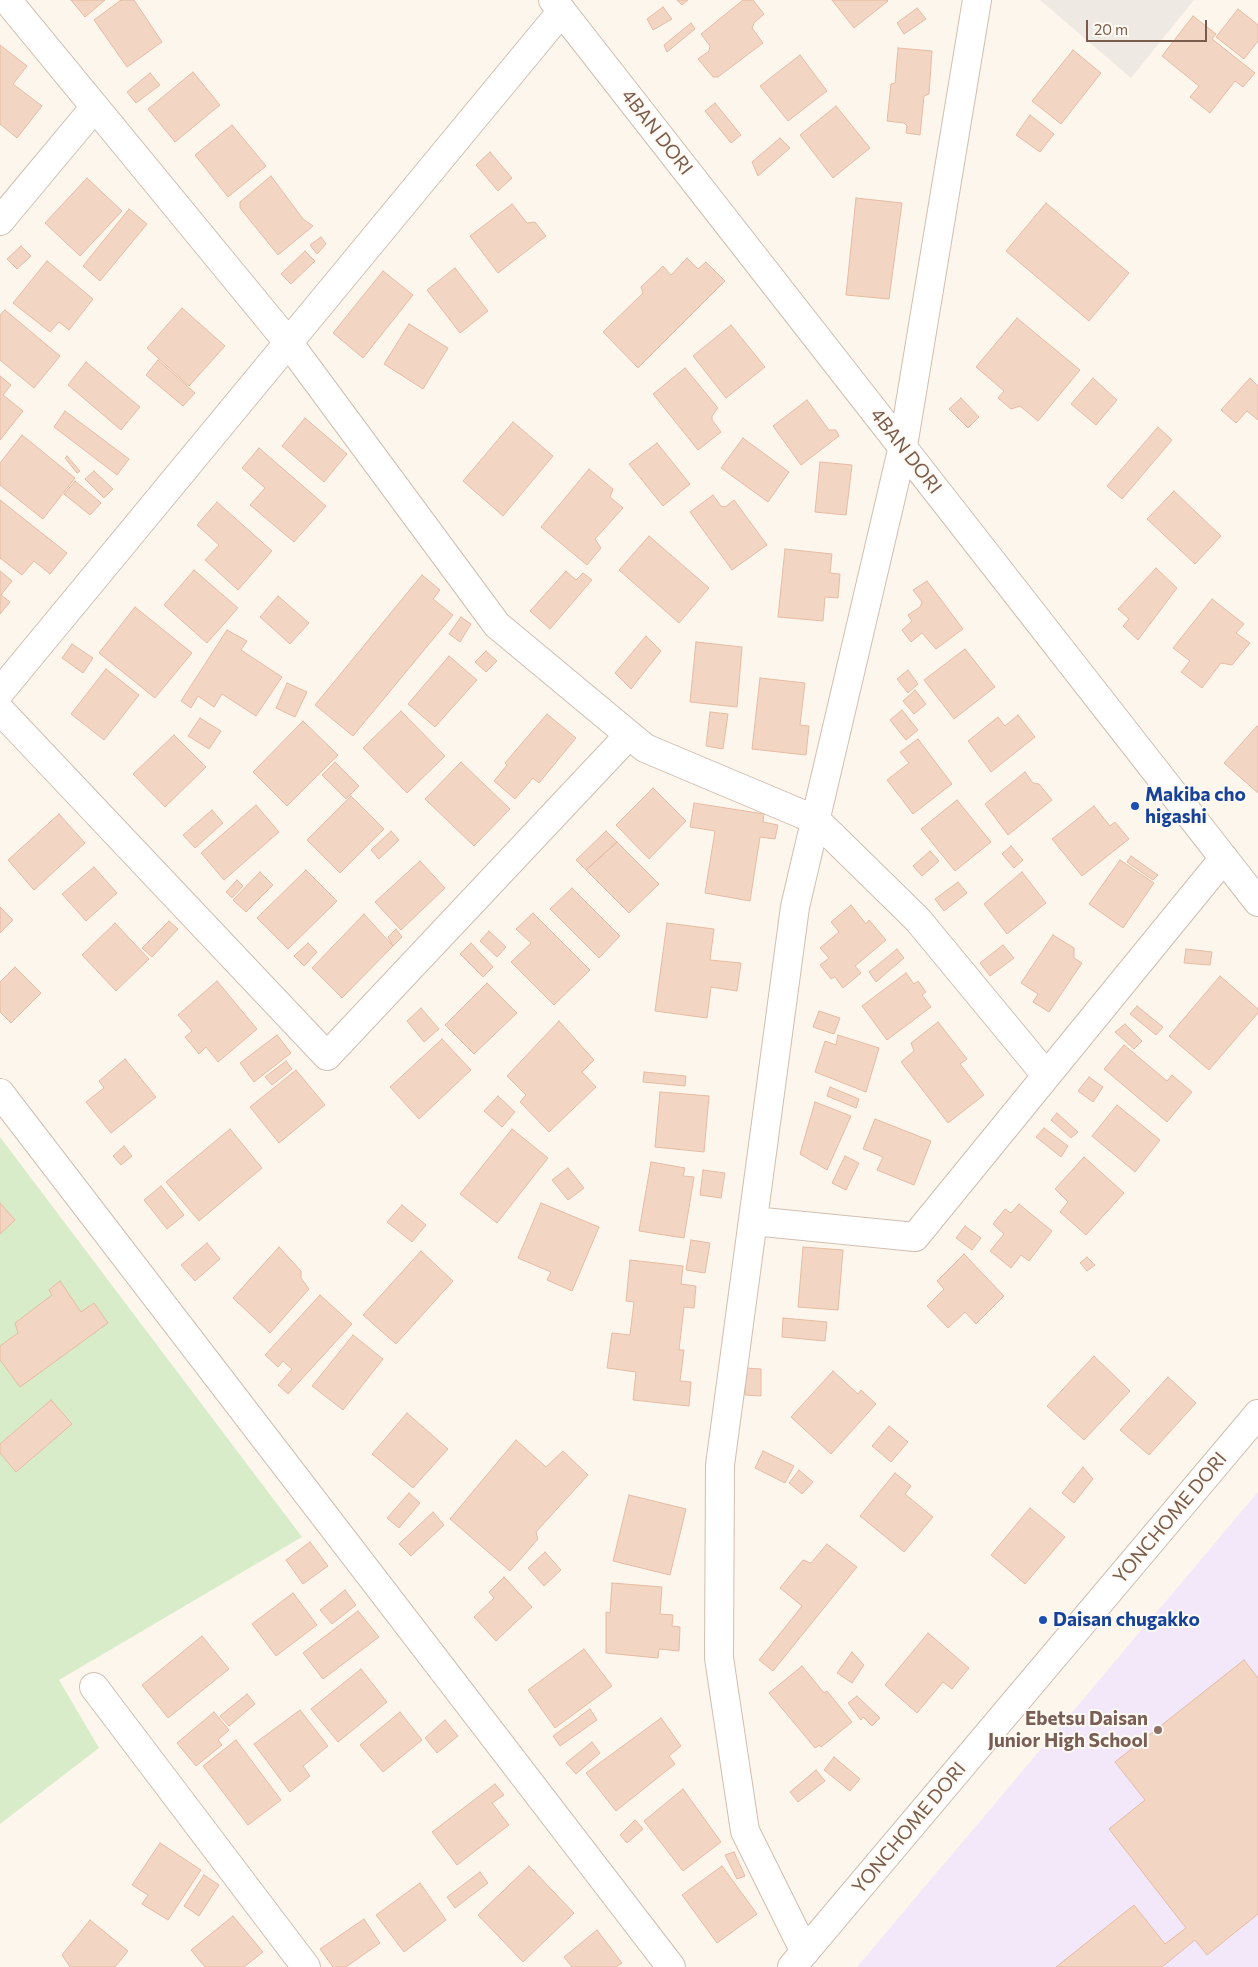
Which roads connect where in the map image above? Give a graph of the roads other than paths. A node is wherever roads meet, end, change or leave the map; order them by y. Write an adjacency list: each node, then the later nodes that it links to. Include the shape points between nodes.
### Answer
1 (7, 0): 4 (street)
2 (973, 2): 7 (street)
3 (558, 5): 6 (street); 7 (street, 4BAN DORI)
4 (95, 107): 5 (street); 6 (street)
5 (0, 221)
6 (288, 342): 8 (street); 10 (street, via 497,625)
7 (903, 446): 11 (street); 12 (street, 4BAN DORI)
8 (0, 692)
9 (0, 710): 10 (street, via 327,1056)
10 (629, 735): 11 (street, via 645,748)
11 (816, 820): 14 (street, via 918,920); 16 (street, via 795,907)
12 (1224, 858): 13 (street, 4BAN DORI); 14 (street)
13 (1258, 902)
14 (1046, 1075): 16 (street, via 915,1236)
15 (0, 1093): 21 (street)
16 (753, 1221): 19 (street, via 720,1465 719,1658 745,1830)
17 (1258, 1414): 19 (street, YONCHOME DORI)
18 (94, 1687): 20 (street)
19 (798, 1959)
20 (306, 1967)
21 (671, 1967)

